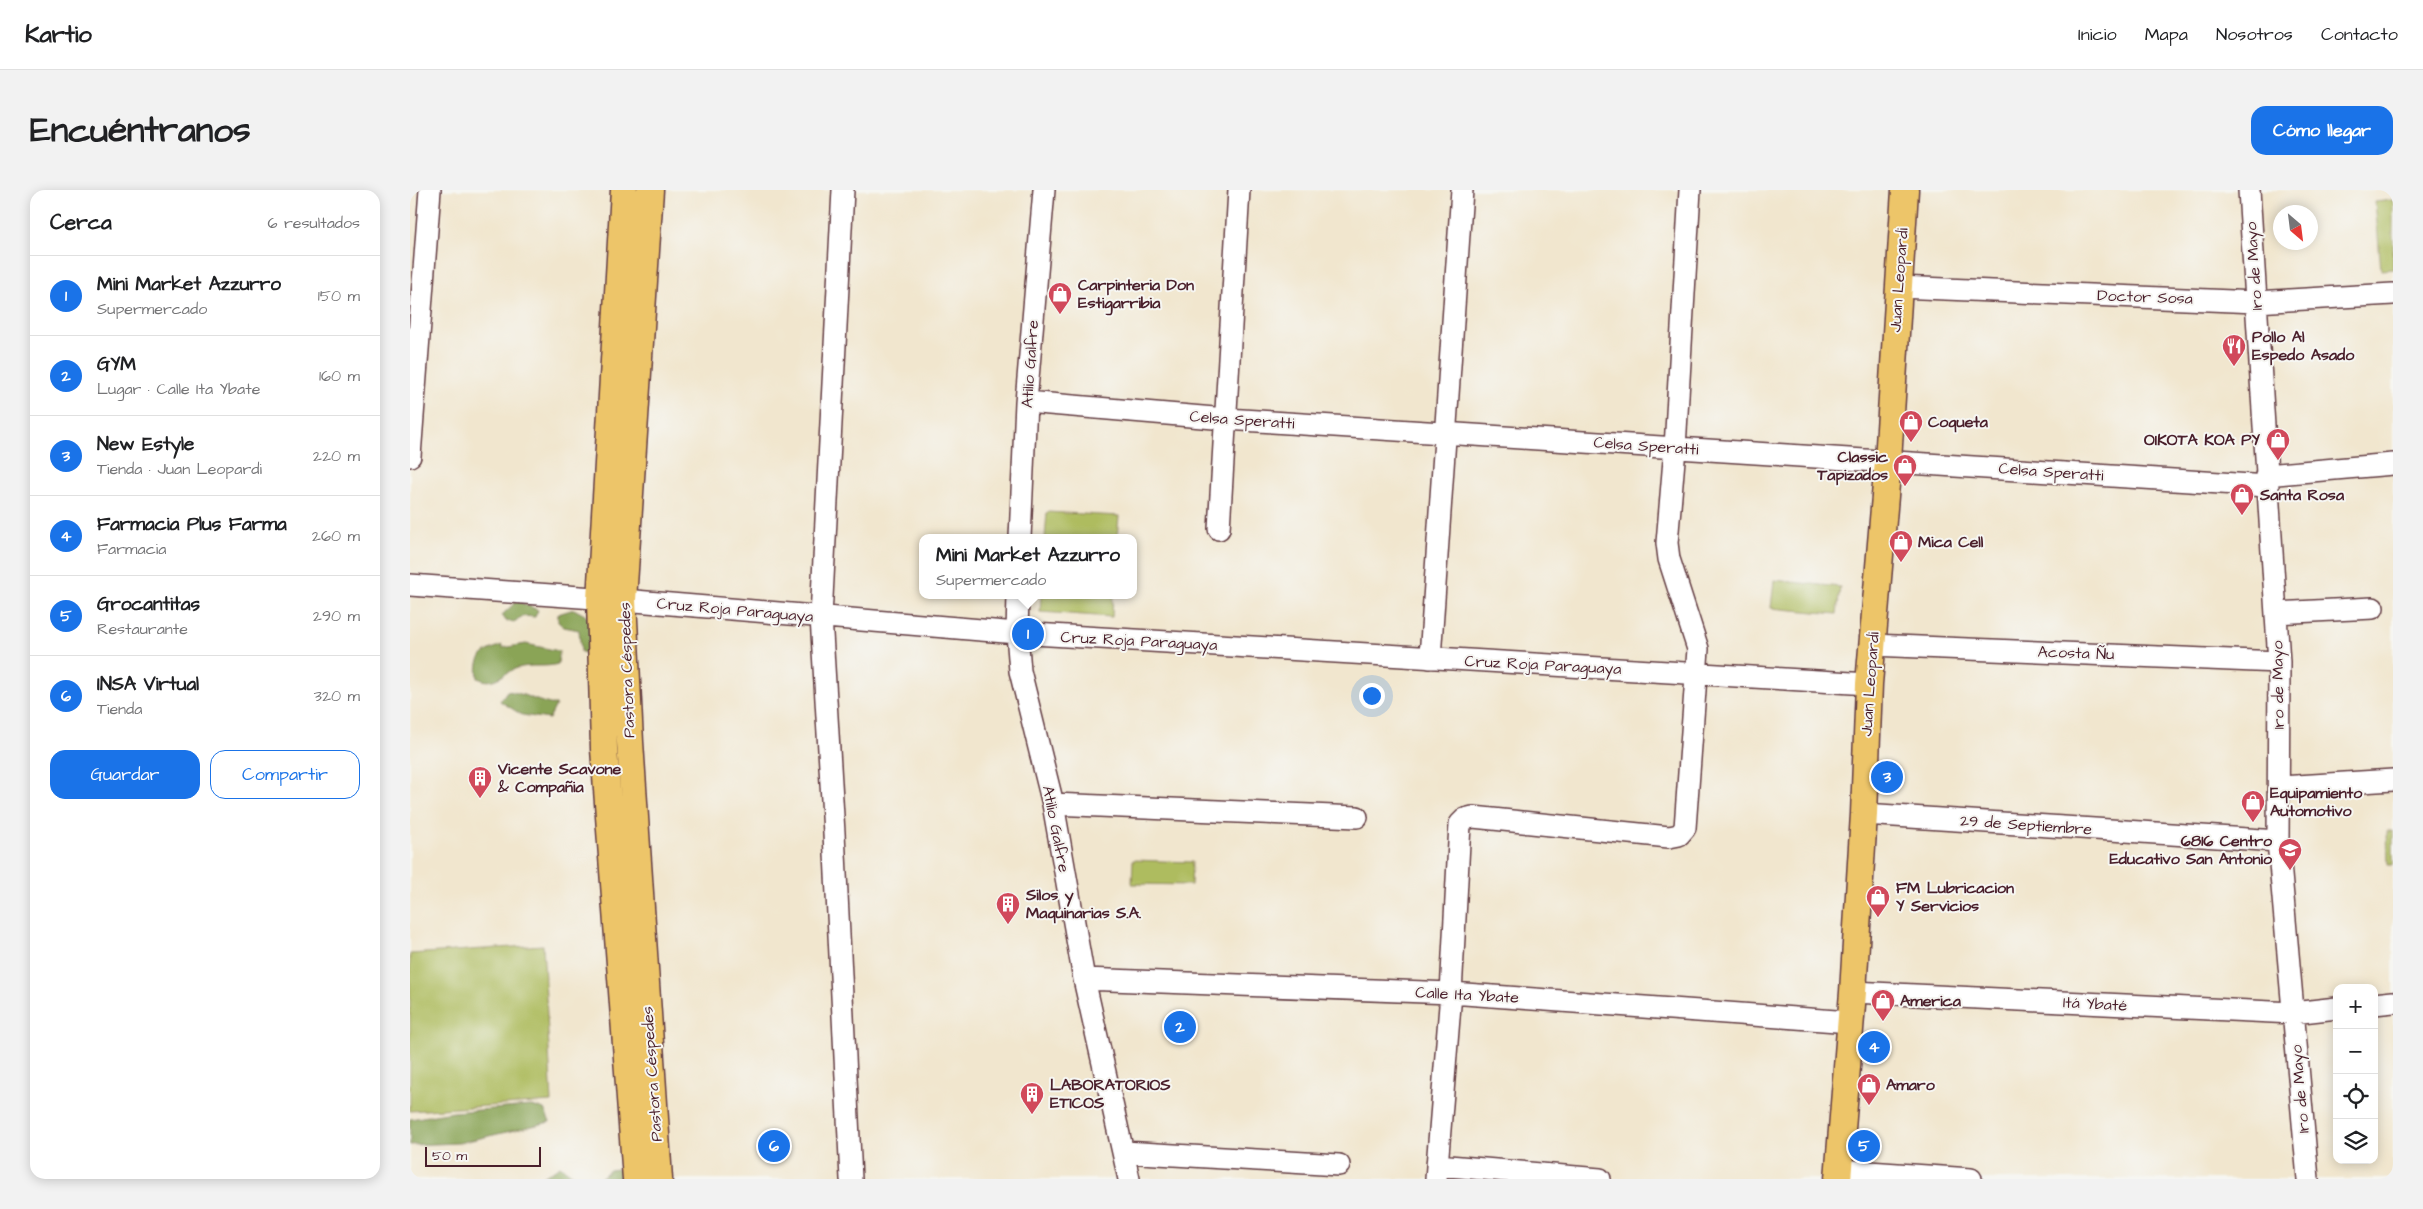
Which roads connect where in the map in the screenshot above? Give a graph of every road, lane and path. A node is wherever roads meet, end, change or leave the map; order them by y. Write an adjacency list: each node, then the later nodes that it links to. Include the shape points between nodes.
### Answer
1 (430, 190): 14 (street)
2 (624, 190): 15 (main road, Pastora Céspedes)
3 (650, 190): 15 (main road, Pastora Céspedes)
4 (843, 190): 31 (street)
5 (1044, 190): 16 (street, Atilio Galfre)
6 (1239, 190): 17 (street)
7 (1462, 190): 18 (street)
8 (1690, 190): 19 (street)
9 (1905, 190): 11 (main road, Juan Leopardi)
10 (2249, 190): 13 (street, 1ro de Mayo)
11 (1898, 287): 13 (street, Doctor Sosa); 21 (main road, Juan Leopardi)
12 (2393, 294): 13 (street, Doctor Sosa)
13 (2256, 302): 23 (street, 1ro de Mayo)
14 (415, 325): 20 (street)
15 (628, 353): 28 (main road, Pastora Céspedes)
16 (1026, 402): 17 (street, Celsa Speratti); 25 (street, Atilio Galfre)
17 (1226, 419): 18 (street, Celsa Speratti); 24 (street)
18 (1445, 433): 19 (street, Celsa Speratti); 34 (street)
19 (1675, 448): 21 (street, Celsa Speratti); 36 (street, via 1666,542 1698,649)
20 (410, 456)
21 (1888, 462): 23 (street, Celsa Speratti); 33 (main road, Juan Leopardi)
22 (2393, 464): 23 (street, Celsa Speratti)
23 (2267, 480): 30 (street, 1ro de Mayo)
24 (1219, 530)
25 (1020, 534)
26 (410, 585): 28 (street, Cruz Roja Paraguaya)
27 (1018, 599): 32 (street, Atilio Galfre)
28 (612, 600): 31 (street, Cruz Roja Paraguaya); 56 (main road, Pastora Céspedes, via 604,749); 57 (main road, Pastora Céspedes, via 630,742)
29 (2373, 608): 30 (street)
30 (2276, 613): 35 (street, 1ro de Mayo)
31 (821, 617): 32 (street, Cruz Roja Paraguaya); 58 (street)
32 (1017, 633): 34 (street, Cruz Roja Paraguaya); 40 (street, Atilio Galfre, via 1020,671)
33 (1872, 645): 35 (street, Acosta Ñu); 37 (main road, Juan Leopardi)
34 (1430, 658): 36 (street, Cruz Roja Paraguaya)
35 (2279, 662): 39 (street, 1ro de Mayo)
36 (1698, 674): 37 (street, Cruz Roja Paraguaya); 46 (street, via 1685,828 1679,835 1669,837 1473,817 1460,824)
37 (1869, 684): 41 (main road, Juan Leopardi)
38 (2393, 780): 39 (street)
39 (2280, 787): 43 (street, 1ro de Mayo)
40 (1053, 804): 42 (street); 44 (street, Atilio Galfre)
41 (1864, 814): 43 (street, 29 de Septiembre); 45 (main road, Juan Leopardi)
42 (1357, 817)
43 (2278, 841): 50 (street, 1ro de Mayo)
44 (1084, 979): 46 (street, Calle Ita Ybate); 52 (street, Atilio Galfre)
45 (1853, 992): 50 (street, Itá Ybaté); 51 (main road, Juan Leopardi)
46 (1451, 993): 51 (street, Calle Ita Ybate); 54 (street)
47 (2393, 1002): 48 (street)
48 (2378, 1004)
49 (2333, 1008): 50 (street, Itá Ybaté)
50 (2293, 1013): 62 (street, 1ro de Mayo)
51 (1850, 1022): 55 (main road, Juan Leopardi)
52 (1124, 1152): 53 (street); 59 (street, Atilio Galfre)
53 (1339, 1166)
54 (1437, 1172): 60 (street)
55 (1839, 1175): 61 (street)
56 (636, 1179)
57 (659, 1179)
58 (850, 1179)
59 (1129, 1179)
60 (1600, 1179)
61 (1971, 1179)
62 (2308, 1179)

